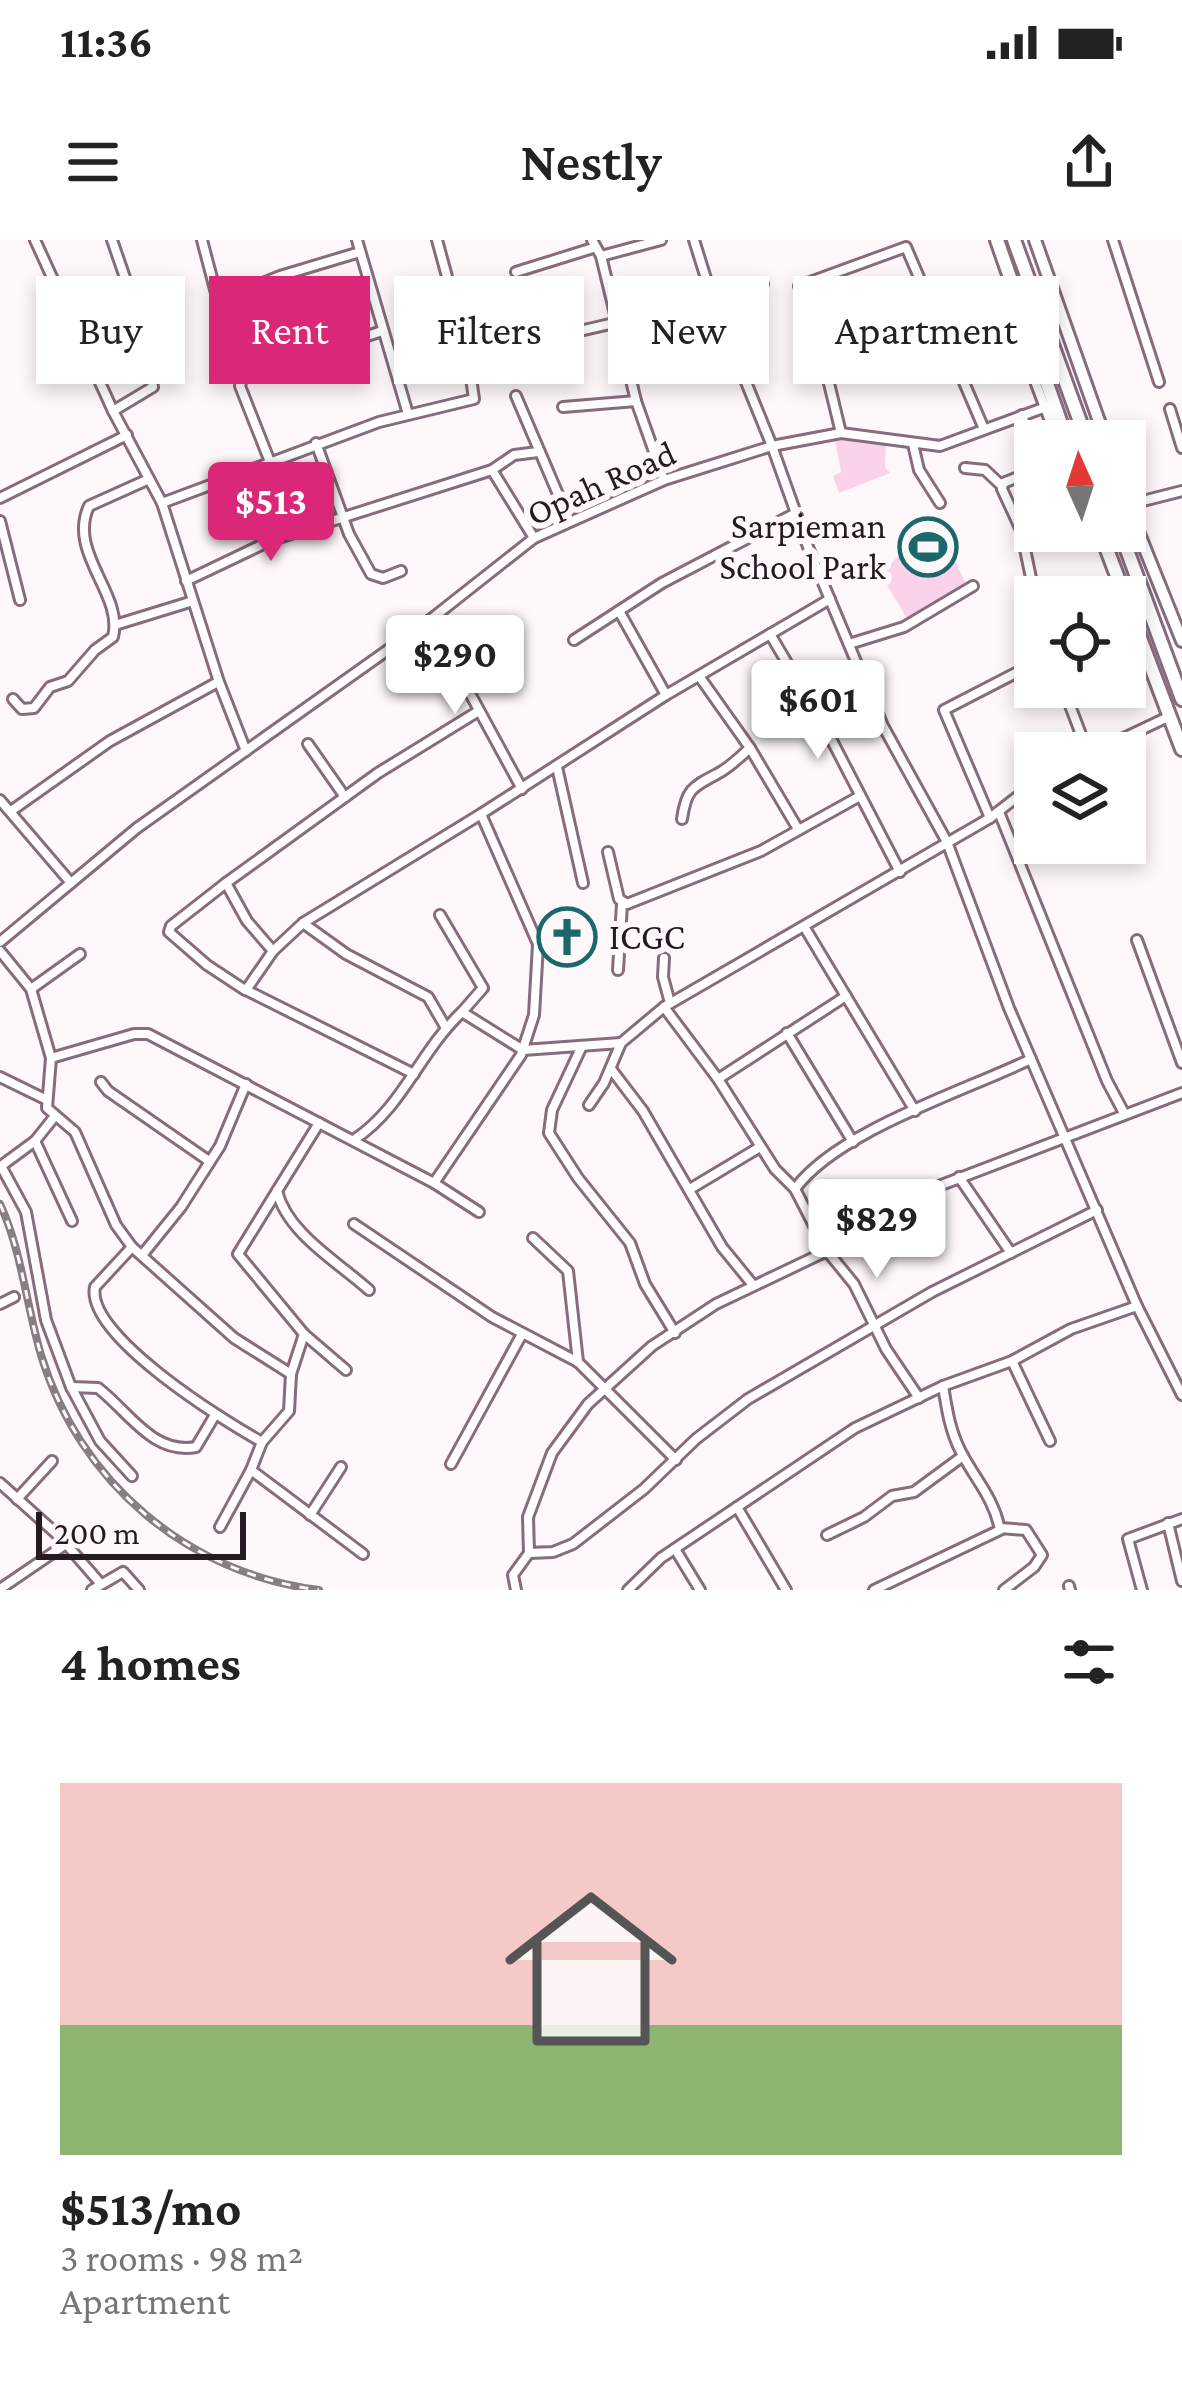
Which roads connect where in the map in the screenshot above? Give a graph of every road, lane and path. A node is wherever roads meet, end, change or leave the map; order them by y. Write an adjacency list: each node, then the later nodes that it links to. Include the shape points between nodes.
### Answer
1 (35, 240): 37 (street)
2 (112, 240): 37 (street, via 153,387)
3 (202, 240): 15 (street)
4 (357, 240): 13 (street)
5 (437, 240): 17 (street)
6 (661, 240): 12 (street)
7 (694, 240): 18 (street)
8 (997, 240): 34 (highway)
9 (1015, 240): 41 (highway)
10 (1035, 240): 42 (main road)
11 (1113, 240): 24 (street)
12 (595, 248): 14 (street); 21 (street)
13 (360, 253): 16 (street); 22 (street)
14 (516, 272)
15 (211, 276)
16 (280, 276)
17 (447, 276)
18 (705, 276)
19 (824, 276): 20 (street, via 901,245)
20 (920, 276)
21 (608, 292)
22 (382, 332): 23 (street); 38 (street)
23 (370, 336)
24 (1159, 382)
25 (240, 384): 51 (street)
26 (472, 384): 38 (street, via 474,399)
27 (632, 384): 33 (street)
28 (747, 384): 48 (street)
29 (829, 384): 44 (street)
30 (965, 384): 43 (street)
31 (1041, 384): 34 (street)
32 (516, 396): 50 (street)
33 (636, 401): 35 (street); 55 (street)
34 (1050, 406): 39 (street, Opah Road); 40 (highway)
35 (563, 407)
36 (1170, 409): 49 (street)
37 (113, 411): 45 (street)
38 (407, 414): 46 (street)
39 (1022, 415): 43 (street, Opah Road); 56 (street, via 1033,462)
40 (1057, 420)
41 (1079, 420)
42 (1099, 420)
43 (984, 429): 47 (street, Opah Road, via 940,446)
44 (841, 433): 47 (street, Opah Road); 48 (street, Opah Road)
45 (127, 435): 54 (street); 58 (street)
46 (316, 443): 51 (street); 63 (street)
47 (913, 444): 61 (street)
48 (772, 446): 55 (street, Opah Road); 62 (street)
49 (1182, 448)
50 (538, 452): 53 (street); 65 (street)
51 (270, 462): 60 (street)
52 (965, 468): 56 (street, via 985,470)
53 (491, 470): 63 (street); 66 (street)
54 (149, 479): 60 (street); 78 (street, via 85,513 89,558)
55 (664, 480): 65 (street, Opah Road)
56 (1002, 486): 70 (street)
57 (1182, 490): 59 (street)
58 (0, 498)
59 (1146, 498)
60 (162, 503): 71 (street)
61 (940, 503)
62 (794, 514): 73 (street); 76 (street)
63 (341, 515): 69 (street, via 370,574); 71 (street)
64 (0, 520): 74 (street)
65 (569, 520): 66 (street, Opah Road)
66 (534, 538): 77 (street, Opah Road)
67 (1146, 549): 79 (main road)
68 (1128, 552): 90 (highway)
69 (401, 571)
70 (1031, 576)
71 (186, 581): 75 (street)
72 (974, 586): 83 (street, via 904,626)
73 (830, 599): 80 (street); 83 (street)
74 (20, 600)
75 (193, 601): 78 (street); 87 (street)
76 (619, 611): 81 (street); 88 (street)
77 (430, 620): 91 (street); 97 (street, Opah Road)
78 (116, 625): 89 (street, via 113,637 34,708)
79 (1179, 626): 82 (main road)
80 (770, 634): 86 (street); 100 (street)
81 (574, 640)
82 (1182, 641)
83 (849, 644): 109 (street)
84 (1146, 653): 92 (highway)
85 (1014, 674): 106 (street, via 944,710)
86 (699, 676): 88 (street); 95 (street)
87 (219, 682): 97 (street); 104 (street, via 110,741)
88 (666, 695): 98 (street)
89 (13, 699)
90 (1182, 699)
91 (478, 712): 99 (street); 101 (street)
92 (1170, 716): 93 (street); 96 (highway)
93 (1135, 732)
94 (308, 744): 101 (street)
95 (750, 748): 107 (street, via 692,785); 108 (street)
96 (1182, 749)
97 (246, 751): 112 (street, Opah Road)
98 (557, 767): 99 (street); 113 (street)
99 (522, 789): 105 (street)
100 (860, 796): 108 (street); 111 (street)
101 (345, 797): 114 (street)
102 (0, 800): 104 (street)
103 (1014, 800): 106 (street)
104 (11, 811): 112 (street)
105 (481, 814): 117 (street); 135 (street, via 538,944)
106 (995, 815): 109 (street); 149 (street)
107 (682, 819)
108 (798, 829): 115 (street, via 741,860)
109 (947, 842): 111 (street); 137 (street)
110 (608, 852): 115 (street)
111 (900, 872): 118 (street)
112 (70, 883): 120 (street, Opah Road)
113 (583, 883)
114 (226, 884): 122 (street); 127 (street, via 169,932)
115 (622, 904): 125 (street)
116 (440, 915): 130 (street, via 483,988)
117 (303, 923): 122 (street); 131 (street, via 428,997)
118 (805, 928): 128 (street); 129 (street)
119 (1137, 940): 138 (street)
120 (0, 942)
121 (0, 951): 126 (street)
122 (273, 951): 127 (street)
123 (80, 954): 126 (street)
124 (664, 958): 129 (street)
125 (618, 970)
126 (31, 989): 136 (street)
127 (246, 990): 140 (street)
128 (846, 996): 132 (street); 148 (street)
129 (667, 1005): 133 (street); 142 (street)
130 (462, 1012): 131 (street); 135 (street)
131 (446, 1028): 140 (street)
132 (787, 1034): 142 (street); 155 (street)
133 (621, 1043): 134 (street); 139 (street)
134 (583, 1046): 135 (street); 179 (street, via 549,1133 630,1243)
135 (523, 1050): 160 (street)
136 (50, 1058): 144 (street, via 141,1033); 146 (street)
137 (1031, 1059): 148 (street); 153 (street)
138 (1182, 1063)
139 (611, 1069): 147 (street); 161 (street)
140 (414, 1074): 152 (street, via 392,1109)
141 (0, 1077): 146 (street)
142 (718, 1079): 156 (street)
143 (101, 1082): 157 (street)
144 (246, 1084): 151 (street); 157 (street)
145 (1182, 1094): 149 (street)
146 (45, 1099): 150 (street)
147 (589, 1105)
148 (915, 1111): 155 (street)
149 (1124, 1113): 153 (street)
150 (55, 1116): 154 (street); 169 (street, via 75,1132)
151 (319, 1123): 152 (street); 163 (street)
152 (355, 1139): 160 (street)
153 (1065, 1140): 159 (street); 164 (street)
154 (35, 1141): 158 (street); 166 (street)
155 (853, 1142): 162 (street)
156 (760, 1147): 161 (street); 162 (street)
157 (209, 1161): 172 (street)
158 (1, 1165): 187 (street, via 26,1212 46,1320)
159 (959, 1177): 170 (street); 171 (street)
160 (434, 1184): 165 (street)
161 (690, 1189): 173 (street)
162 (795, 1189): 170 (street)
163 (277, 1190): 174 (street, via 295,1223); 180 (street, via 238,1254)
164 (1097, 1210): 171 (street); 177 (street)
165 (478, 1212)
166 (72, 1221)
167 (354, 1224): 181 (street)
168 (533, 1238): 183 (street, via 568,1271)
169 (132, 1247): 172 (street); 191 (street, via 95,1287 95,1307 115,1334)
170 (827, 1251): 173 (street); 178 (street)
171 (1010, 1253): 178 (street)
172 (143, 1254): 185 (street, via 234,1337)
173 (753, 1285): 179 (street)
174 (369, 1290)
175 (14, 1297): 176 (street)
176 (0, 1304)
177 (1136, 1306): 182 (street); 189 (street)
178 (876, 1327): 190 (street); 195 (street, via 748,1399)
179 (675, 1333): 188 (street)
180 (304, 1334): 184 (street); 185 (street)
181 (522, 1334): 183 (street); 197 (street)
182 (1012, 1361): 186 (street); 192 (street)
183 (578, 1363): 188 (street)
184 (346, 1370)
185 (291, 1374): 193 (street, via 289,1411)
186 (943, 1386): 190 (street); 194 (street)
187 (71, 1387): 191 (street, via 98,1388 155,1442 189,1450); 200 (street, via 100,1441)
188 (605, 1388): 195 (street); 212 (street, via 553,1453 528,1516)
189 (1182, 1395)
190 (919, 1398): 203 (street, via 855,1429)
191 (215, 1415): 193 (street)
192 (1050, 1441)
193 (262, 1442): 199 (street)
194 (963, 1456): 208 (street); 209 (street, via 914,1492 892,1496)
195 (676, 1460): 212 (street, via 573,1544)
196 (52, 1461): 202 (street)
197 (451, 1464)
198 (341, 1467): 204 (street)
199 (251, 1470): 204 (street); 207 (street)
200 (132, 1476)
201 (0, 1483): 202 (street)
202 (17, 1499): 210 (street)
203 (736, 1507): 211 (street); 221 (street)
204 (310, 1515): 213 (street)
205 (1182, 1519): 206 (street)
206 (1168, 1523): 214 (street); 224 (street, via 1128,1539)
207 (220, 1527)
208 (1000, 1528): 222 (street); 223 (street, via 1026,1531 1042,1556)
209 (827, 1535)
210 (66, 1544): 215 (street); 216 (street)
211 (675, 1549): 219 (street); 220 (street)
212 (529, 1553): 218 (street, via 513,1575)
213 (363, 1554)
214 (1182, 1581)
215 (96, 1586): 217 (street, via 123,1571)
216 (0, 1588)
217 (139, 1590)
218 (516, 1590)
219 (628, 1590)
220 (700, 1590)
221 (786, 1590)
222 (874, 1590)
223 (1004, 1590)
224 (1142, 1590)

